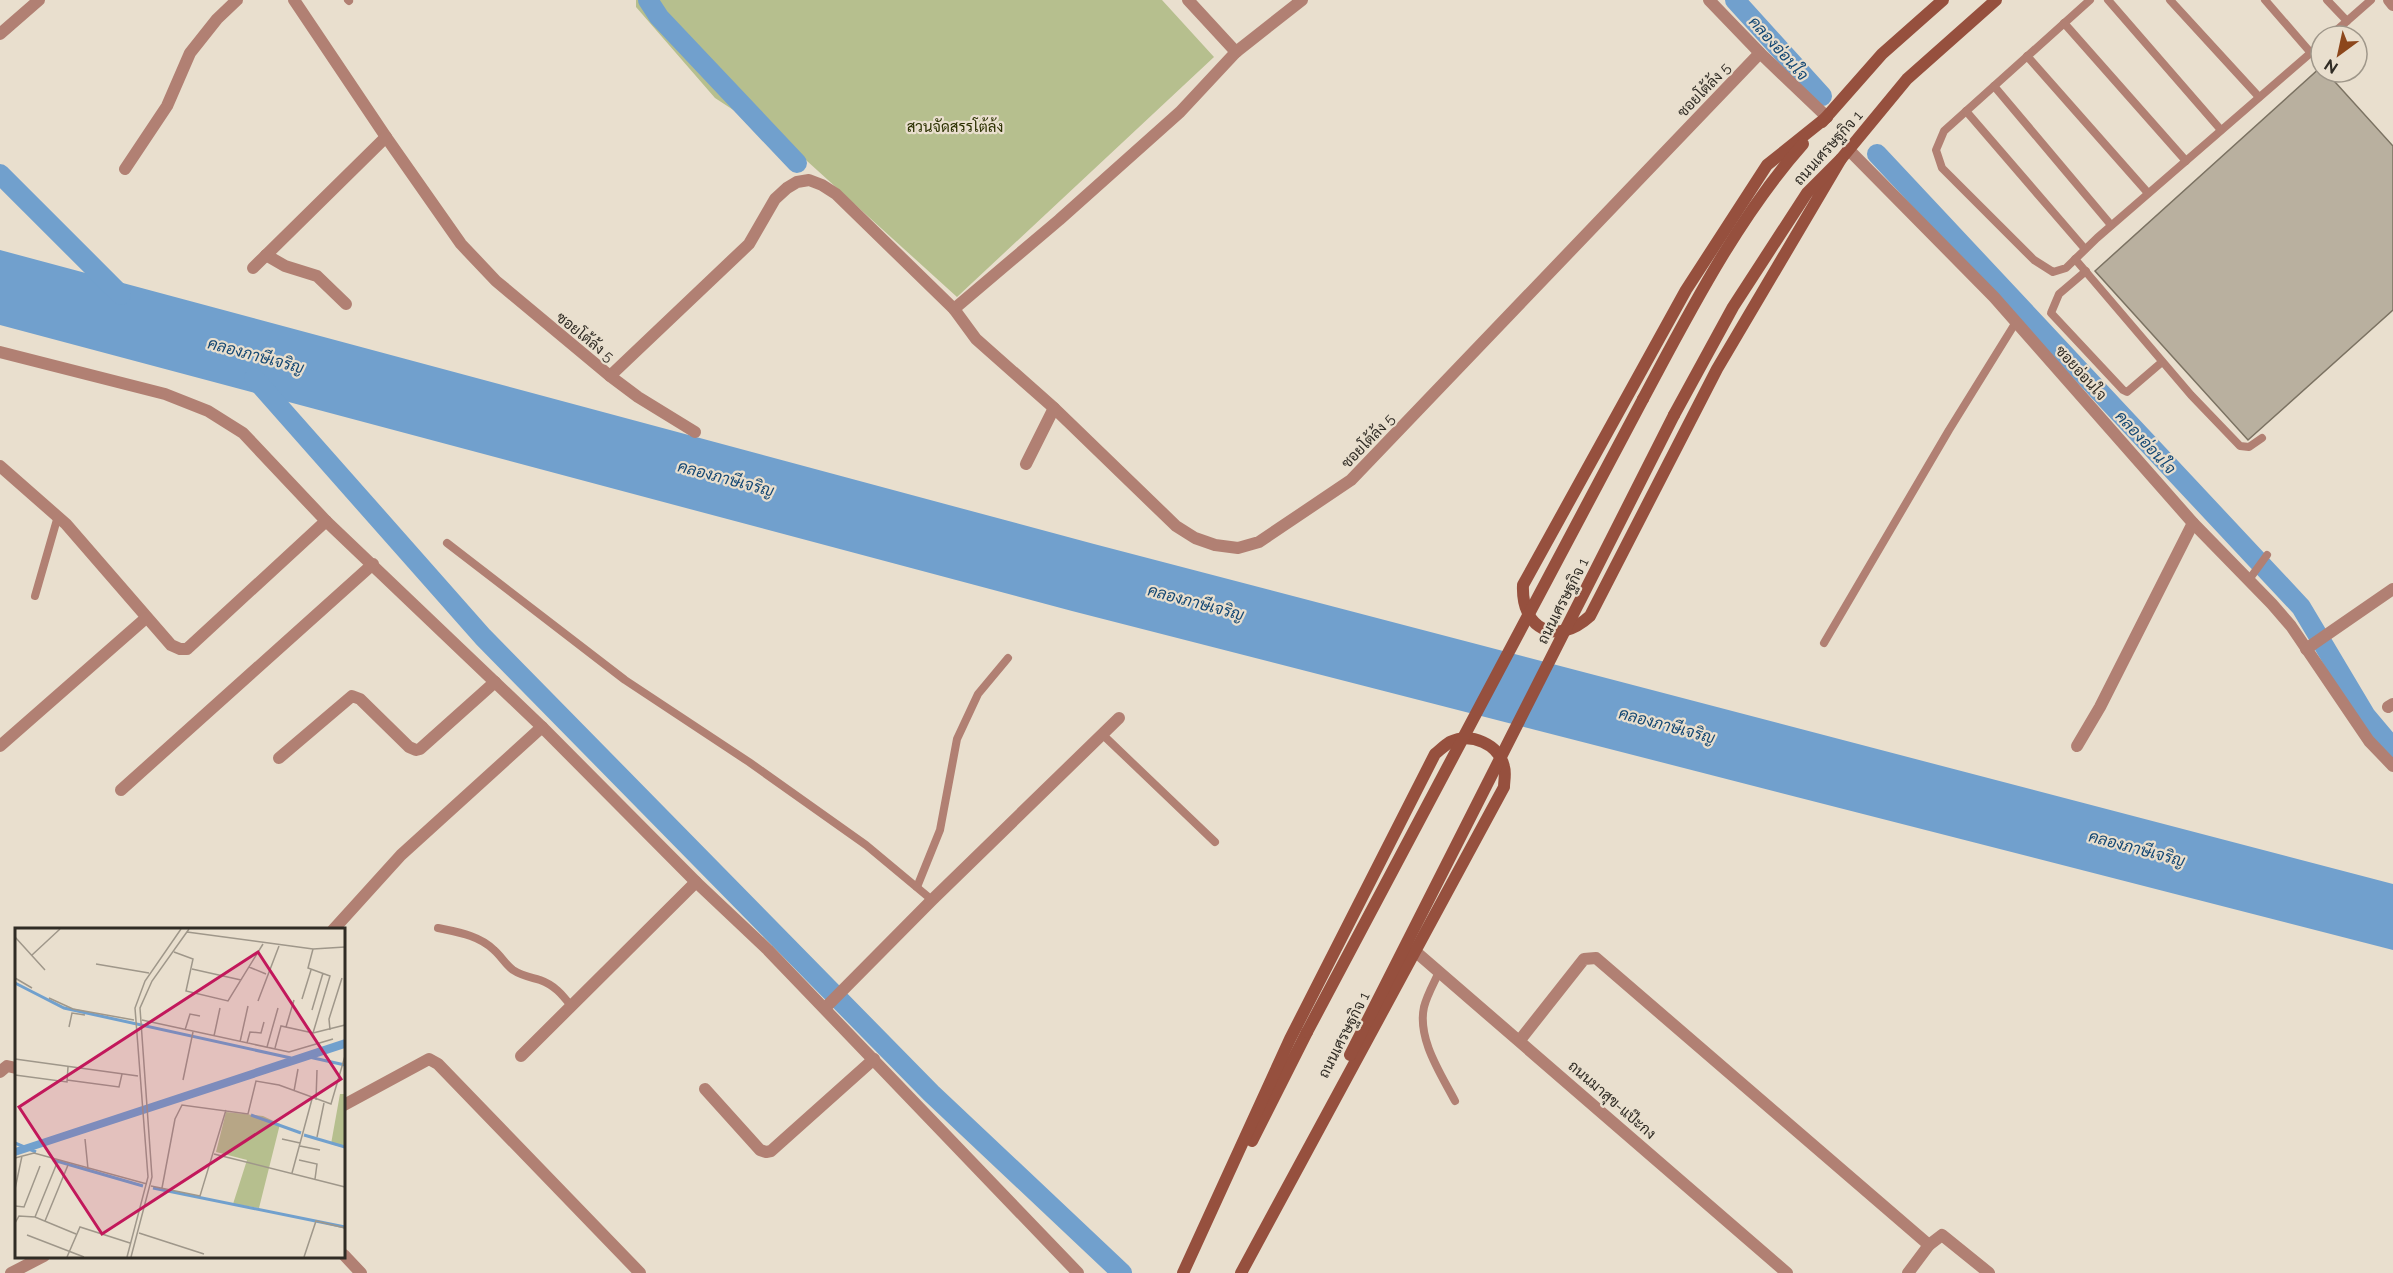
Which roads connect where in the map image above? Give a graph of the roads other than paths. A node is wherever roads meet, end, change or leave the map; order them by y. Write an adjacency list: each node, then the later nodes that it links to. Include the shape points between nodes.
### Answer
1 (39, 0): 20 (street)
2 (237, 0): 34 (street, via 190,53 167,106)
3 (294, 0): 31 (street, ซอยโต้ล้ง 5)
4 (1188, 0): 22 (street)
5 (1302, 0): 22 (street)
6 (1709, 0): 23 (street)
7 (1943, 0): 29 (main road, ถนนเศรษฐกิจ 1, via 1882,54)
8 (1996, 0): 32 (main road, ถนนเศรษฐกิจ 1, via 1907,79)
9 (2090, 0): 18 (lane)
10 (2108, 0): 30 (lane)
11 (2170, 0): 27 (lane)
12 (2265, 0): 21 (lane)
13 (2327, 0): 17 (lane)
14 (2371, 0): 17 (lane)
15 (2389, 0): 16 (street)
16 (2393, 4)
17 (2347, 21): 19 (lane)
18 (2064, 23): 25 (lane); 33 (lane)
19 (2344, 24)
20 (0, 34)
21 (2309, 51)
22 (1236, 52): 43 (street, via 1180,111)
23 (1760, 53): 29 (street); 48 (street, ซอยโต้ล้ง 5, via 1352,480 1259,542 1238,548 1215,545 1176,526)
24 (2309, 55): 27 (lane)
25 (2027, 56): 26 (lane); 35 (lane)
26 (1994, 86): 28 (lane); 36 (lane)
27 (2259, 97): 30 (lane)
28 (1966, 111): 37 (lane); 39 (lane, via 1944,130 1936,150 1942,168 2034,260 2053,272 2066,268)
29 (1827, 117): 32 (main road, via 1767,165 1686,290 1632,385 1523,585 1526,611 1540,627 1566,631 1590,616 1717,369); 100 (main road, ถนนเศรษฐกิจ 1, bridge, via 1772,181 1702,289 1307,1032)
30 (2221, 130): 33 (lane)
31 (386, 137): 38 (street); 47 (street, ซอยโต้ล้ง 5, via 461,244 496,281)
32 (1844, 154): 44 (street, ซอยอ่อนใจ); 101 (main road, ถนนเศรษฐกิจ 1, bridge, via 1806,193 1732,307)
33 (2186, 161): 35 (lane)
34 (125, 169)
35 (2148, 193): 36 (lane)
36 (2111, 225): 37 (lane)
37 (2085, 249): 39 (lane)
38 (266, 255): 40 (street); 42 (street, via 317,276)
39 (2075, 259): 41 (lane)
40 (253, 268)
41 (2086, 272): 46 (lane); 46 (lane, via 2060,294 2050,313 2122,390 2127,392)
42 (346, 304)
43 (954, 309): 47 (street, ซอยโต้ล้ง 5, via 836,195 808,180 797,182 775,199 749,244); 48 (street, ซอยโต้ล้ง 5, via 976,339)
44 (2016, 322): 55 (street, ซอยอ่อนใจ); 63 (lane)
45 (0, 352): 54 (street, via 165,393 207,411 243,433)
46 (2162, 362): 50 (lane, via 2240,446 2249,447)
47 (610, 376): 49 (street)
48 (1054, 408): 51 (street)
49 (695, 432)
50 (2262, 438)
51 (1026, 464)
52 (0, 466): 53 (street)
53 (58, 516): 61 (lane); 62 (street)
54 (326, 521): 58 (street); 62 (street, via 187,649 171,645)
55 (2193, 523): 59 (street, ซอยอ่อนใจ); 71 (street)
56 (447, 543): 77 (lane, via 625,680 866,845)
57 (2267, 555): 59 (lane)
58 (373, 564): 66 (street); 74 (street)
59 (2251, 576): 64 (street, ซอยอ่อนใจ)
60 (2393, 590): 64 (street)
61 (35, 596)
62 (146, 618): 70 (street)
63 (1824, 643)
64 (2311, 646): 73 (street, ซอยอ่อนใจ, via 2369,741)
65 (1008, 658): 77 (lane, via 978,694 957,739 940,830)
66 (495, 682): 68 (street); 72 (street, via 420,749 409,747 360,699 352,696)
67 (1119, 718): 69 (street)
68 (542, 727): 76 (street); 79 (street, via 401,855)
69 (1102, 734): 75 (lane); 78 (street)
70 (0, 746)
71 (2077, 746)
72 (279, 758)
73 (2393, 766)
74 (121, 790)
75 (1215, 842)
76 (696, 882): 83 (street); 84 (street)
77 (917, 887): 78 (lane)
78 (932, 900): 84 (street)
79 (335, 928)
80 (438, 928): 83 (lane, via 483,942 512,970 554,986)
81 (1416, 952): 82 (street, ถนนมาสุข-แป๊ะกง); 100 (main road, via 1504,787 1501,758 1492,748 1472,738 1448,743 1435,754 1290,1039); 101 (main road)
82 (1439, 972): 85 (street, ถนนมาสุข-แป๊ะกง); 91 (lane, via 1424,1007 1423,1027 1431,1054)
83 (571, 1006): 86 (street)
84 (825, 1008): 87 (street)
85 (1520, 1040): 93 (street, via 1584,959 1596,958); 102 (street, ถนนมาสุข-แป๊ะกง)
86 (521, 1056)
87 (874, 1059): 90 (street, via 766,1152); 99 (street)
88 (15, 1068): 89 (street, via 7,1066)
89 (0, 1072)
90 (705, 1089)
91 (1455, 1101)
92 (345, 1104): 98 (street, via 429,1059 438,1064)
93 (1929, 1245): 103 (street); 104 (street, via 1939,1235 1945,1236)
94 (345, 1256): 97 (street)
95 (42, 1258): 96 (street)
96 (11, 1273)
97 (361, 1273)
98 (640, 1273)
99 (1078, 1273)
100 (1184, 1273)
101 (1240, 1273)
102 (1787, 1273)
103 (1908, 1273)
104 (1989, 1273)

